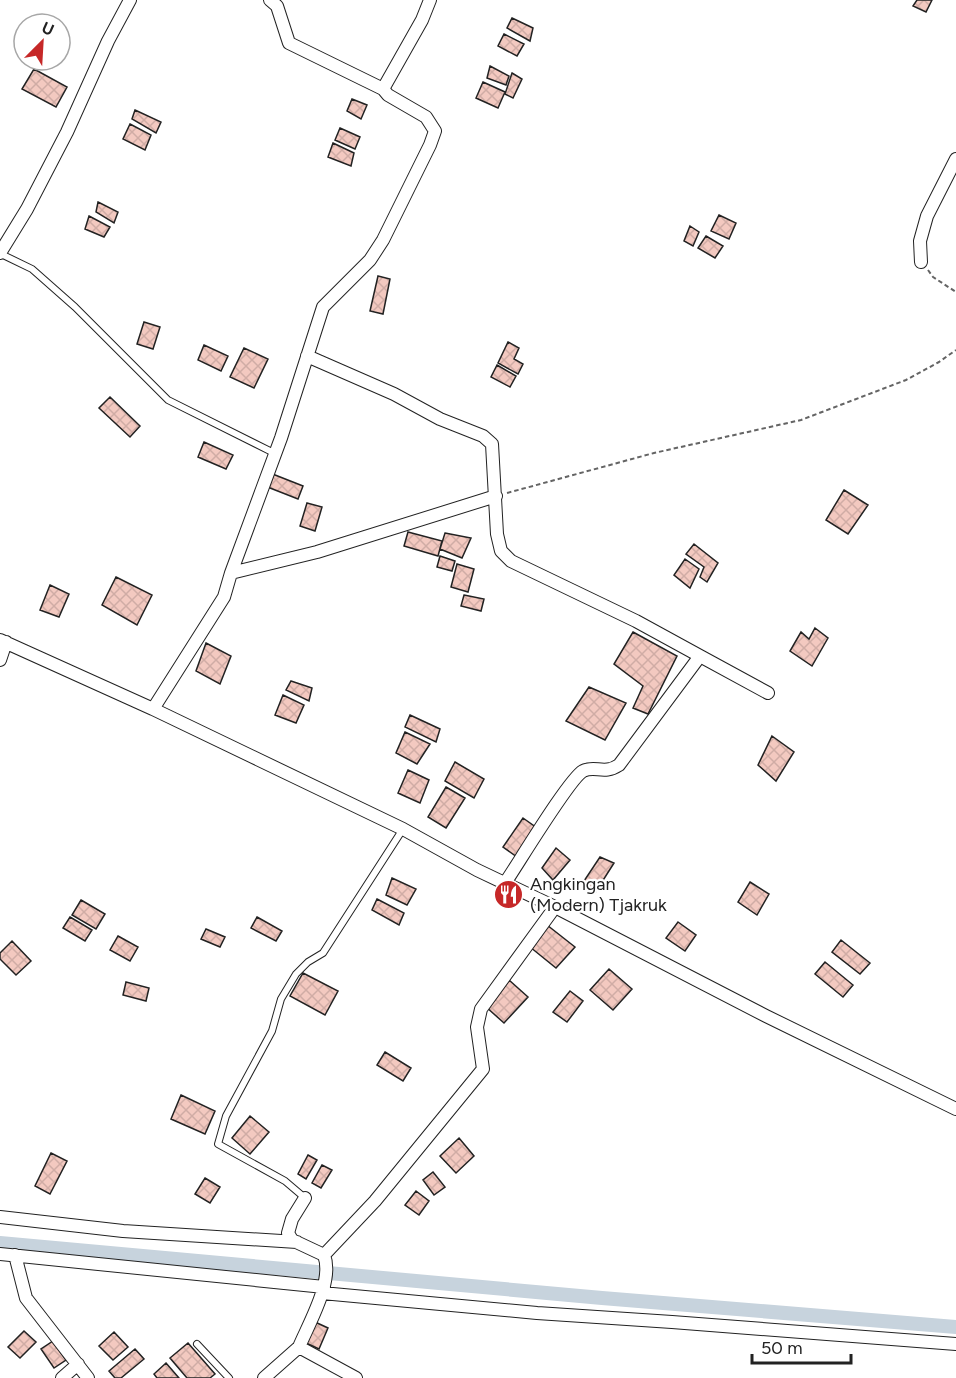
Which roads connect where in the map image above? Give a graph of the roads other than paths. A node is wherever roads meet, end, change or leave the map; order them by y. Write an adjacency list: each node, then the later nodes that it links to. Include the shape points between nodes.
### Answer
1 (130, 0): 6 (street, via 67,132)
2 (270, 0): 4 (street, via 277,6 289,43)
3 (430, 0): 4 (street)
4 (383, 90): 8 (street, via 426,117 435,131 374,255 323,307)
5 (956, 159): 7 (street, via 927,216 920,241)
6 (1, 254): 9 (lane, via 32,269 168,400)
7 (921, 262)
8 (307, 356): 9 (street); 10 (street, via 483,436 492,444)
9 (274, 453): 11 (street)
10 (496, 496): 11 (street, via 317,552); 13 (street, via 497,534 501,551 511,561)
11 (231, 573): 16 (street, via 224,597)
12 (3, 641): 14 (street); 16 (street)
13 (700, 656): 15 (street); 18 (street, via 619,765 610,771 583,771 568,788)
14 (0, 660)
15 (768, 693)
16 (153, 709): 17 (street)
17 (403, 829): 18 (street); 21 (lane, via 323,953 296,974 281,999 272,1031 226,1116 218,1144 285,1180)
18 (505, 883): 19 (street)
19 (555, 907): 20 (street); 26 (street, via 481,1009 477,1027 483,1069)
20 (956, 1109)
21 (305, 1198): 23 (street, via 288,1227 289,1237)
22 (0, 1217): 23 (street, via 123,1231)
23 (297, 1242): 26 (street)
24 (0, 1254): 25 (street)
25 (15, 1255): 27 (street); 31 (street, via 26,1298)
26 (326, 1258): 27 (street)
27 (324, 1287): 29 (street, via 537,1314); 30 (street)
28 (197, 1344): 34 (lane)
29 (956, 1344)
30 (299, 1347): 35 (street); 36 (street)
31 (78, 1364): 32 (street); 33 (street)
32 (62, 1378)
33 (88, 1378)
34 (229, 1378)
35 (264, 1378)
36 (356, 1378)

